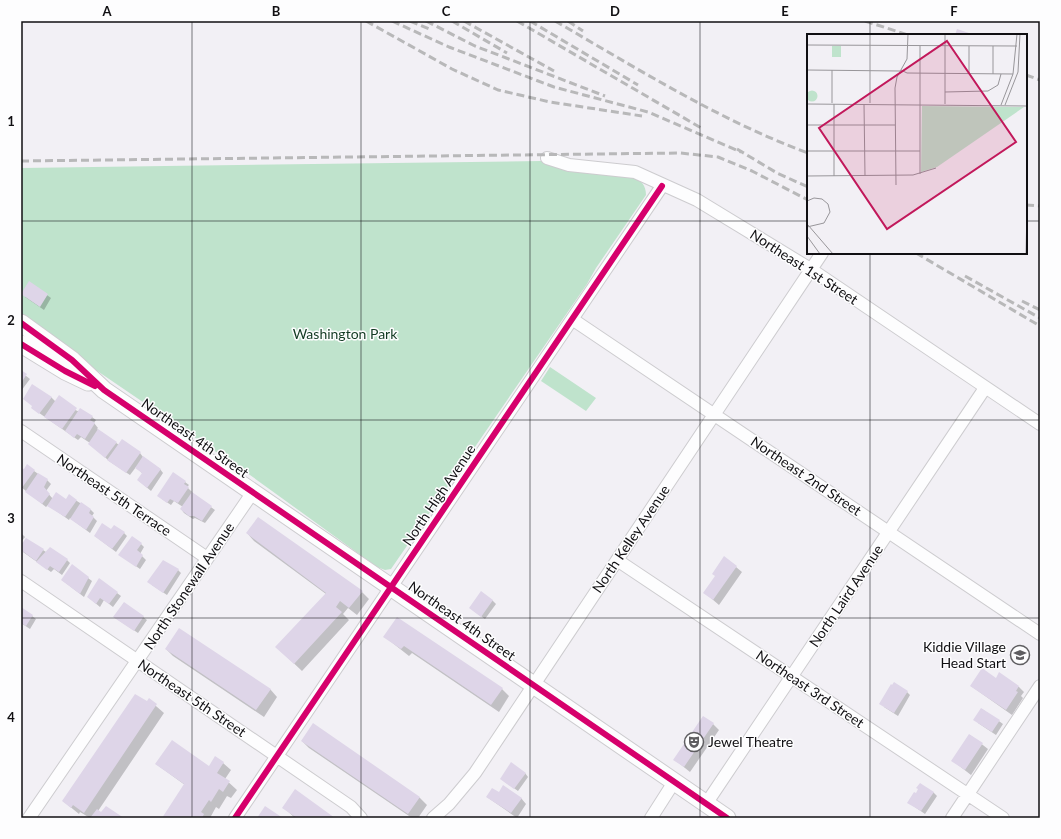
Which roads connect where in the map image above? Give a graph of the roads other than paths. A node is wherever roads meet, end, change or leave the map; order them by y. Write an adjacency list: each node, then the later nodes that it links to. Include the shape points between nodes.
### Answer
1 (547, 158): 2 (street, Northeast 1st Street, via 569,165 627,170)
2 (662, 186): 4 (street, Northeast 1st Street, via 708,206); 5 (street, North High Avenue)
3 (821, 254): 4 (street, North Kelley Avenue)
4 (812, 270): 8 (street, Northeast 1st Street); 10 (street, North Kelley Avenue)
5 (572, 319): 10 (street, Northeast 2nd Street); 18 (street, North High Avenue)
6 (21, 323): 9 (main road, Northeast 4th Street, via 72,360)
7 (21, 344): 9 (main road, Northeast 4th Street, via 65,371)
8 (985, 388): 11 (street, Northeast 1st Street); 14 (street, North Laird Avenue)
9 (104, 390): 13 (main road, Northeast 4th Street)
10 (715, 415): 14 (street, Northeast 2nd Street); 16 (street, North Kelley Avenue)
11 (1040, 424)
12 (21, 431): 15 (street, Northeast 5th Terrace)
13 (253, 492): 15 (street, North Stonewall Avenue); 18 (main road, Northeast 4th Street)
14 (889, 532): 19 (street, Northeast 2nd Street); 21 (street, North Laird Avenue)
15 (207, 558): 20 (street, North Stonewall Avenue)
16 (617, 560): 21 (street, Northeast 3rd Street); 22 (street, North Kelley Avenue)
17 (21, 581): 20 (street, Northeast 5th Street)
18 (391, 587): 22 (main road, Northeast 4th Street); 24 (street, North High Avenue)
19 (1040, 634)
20 (138, 661): 24 (street, Northeast 5th Street); 29 (street, North Stonewall Avenue)
21 (792, 677): 26 (street, Northeast 3rd Street); 27 (street, North Laird Avenue)
22 (533, 685): 25 (main road, Northeast 4th Street); 32 (street, North Kelley Avenue, via 475,773)
23 (1040, 686): 26 (street)
24 (277, 756): 30 (street, North High Avenue); 31 (street, Northeast 5th Street, via 351,807)
25 (674, 782): 27 (main road, Northeast 4th Street); 33 (street)
26 (968, 795): 35 (street); 36 (street, Northeast 3rd Street)
27 (706, 804): 34 (main road, Northeast 4th Street)
28 (21, 812): 29 (street)
29 (29, 818)
30 (235, 818)
31 (361, 818)
32 (434, 818)
33 (651, 818)
34 (727, 818)
35 (952, 818)
36 (1003, 818)

